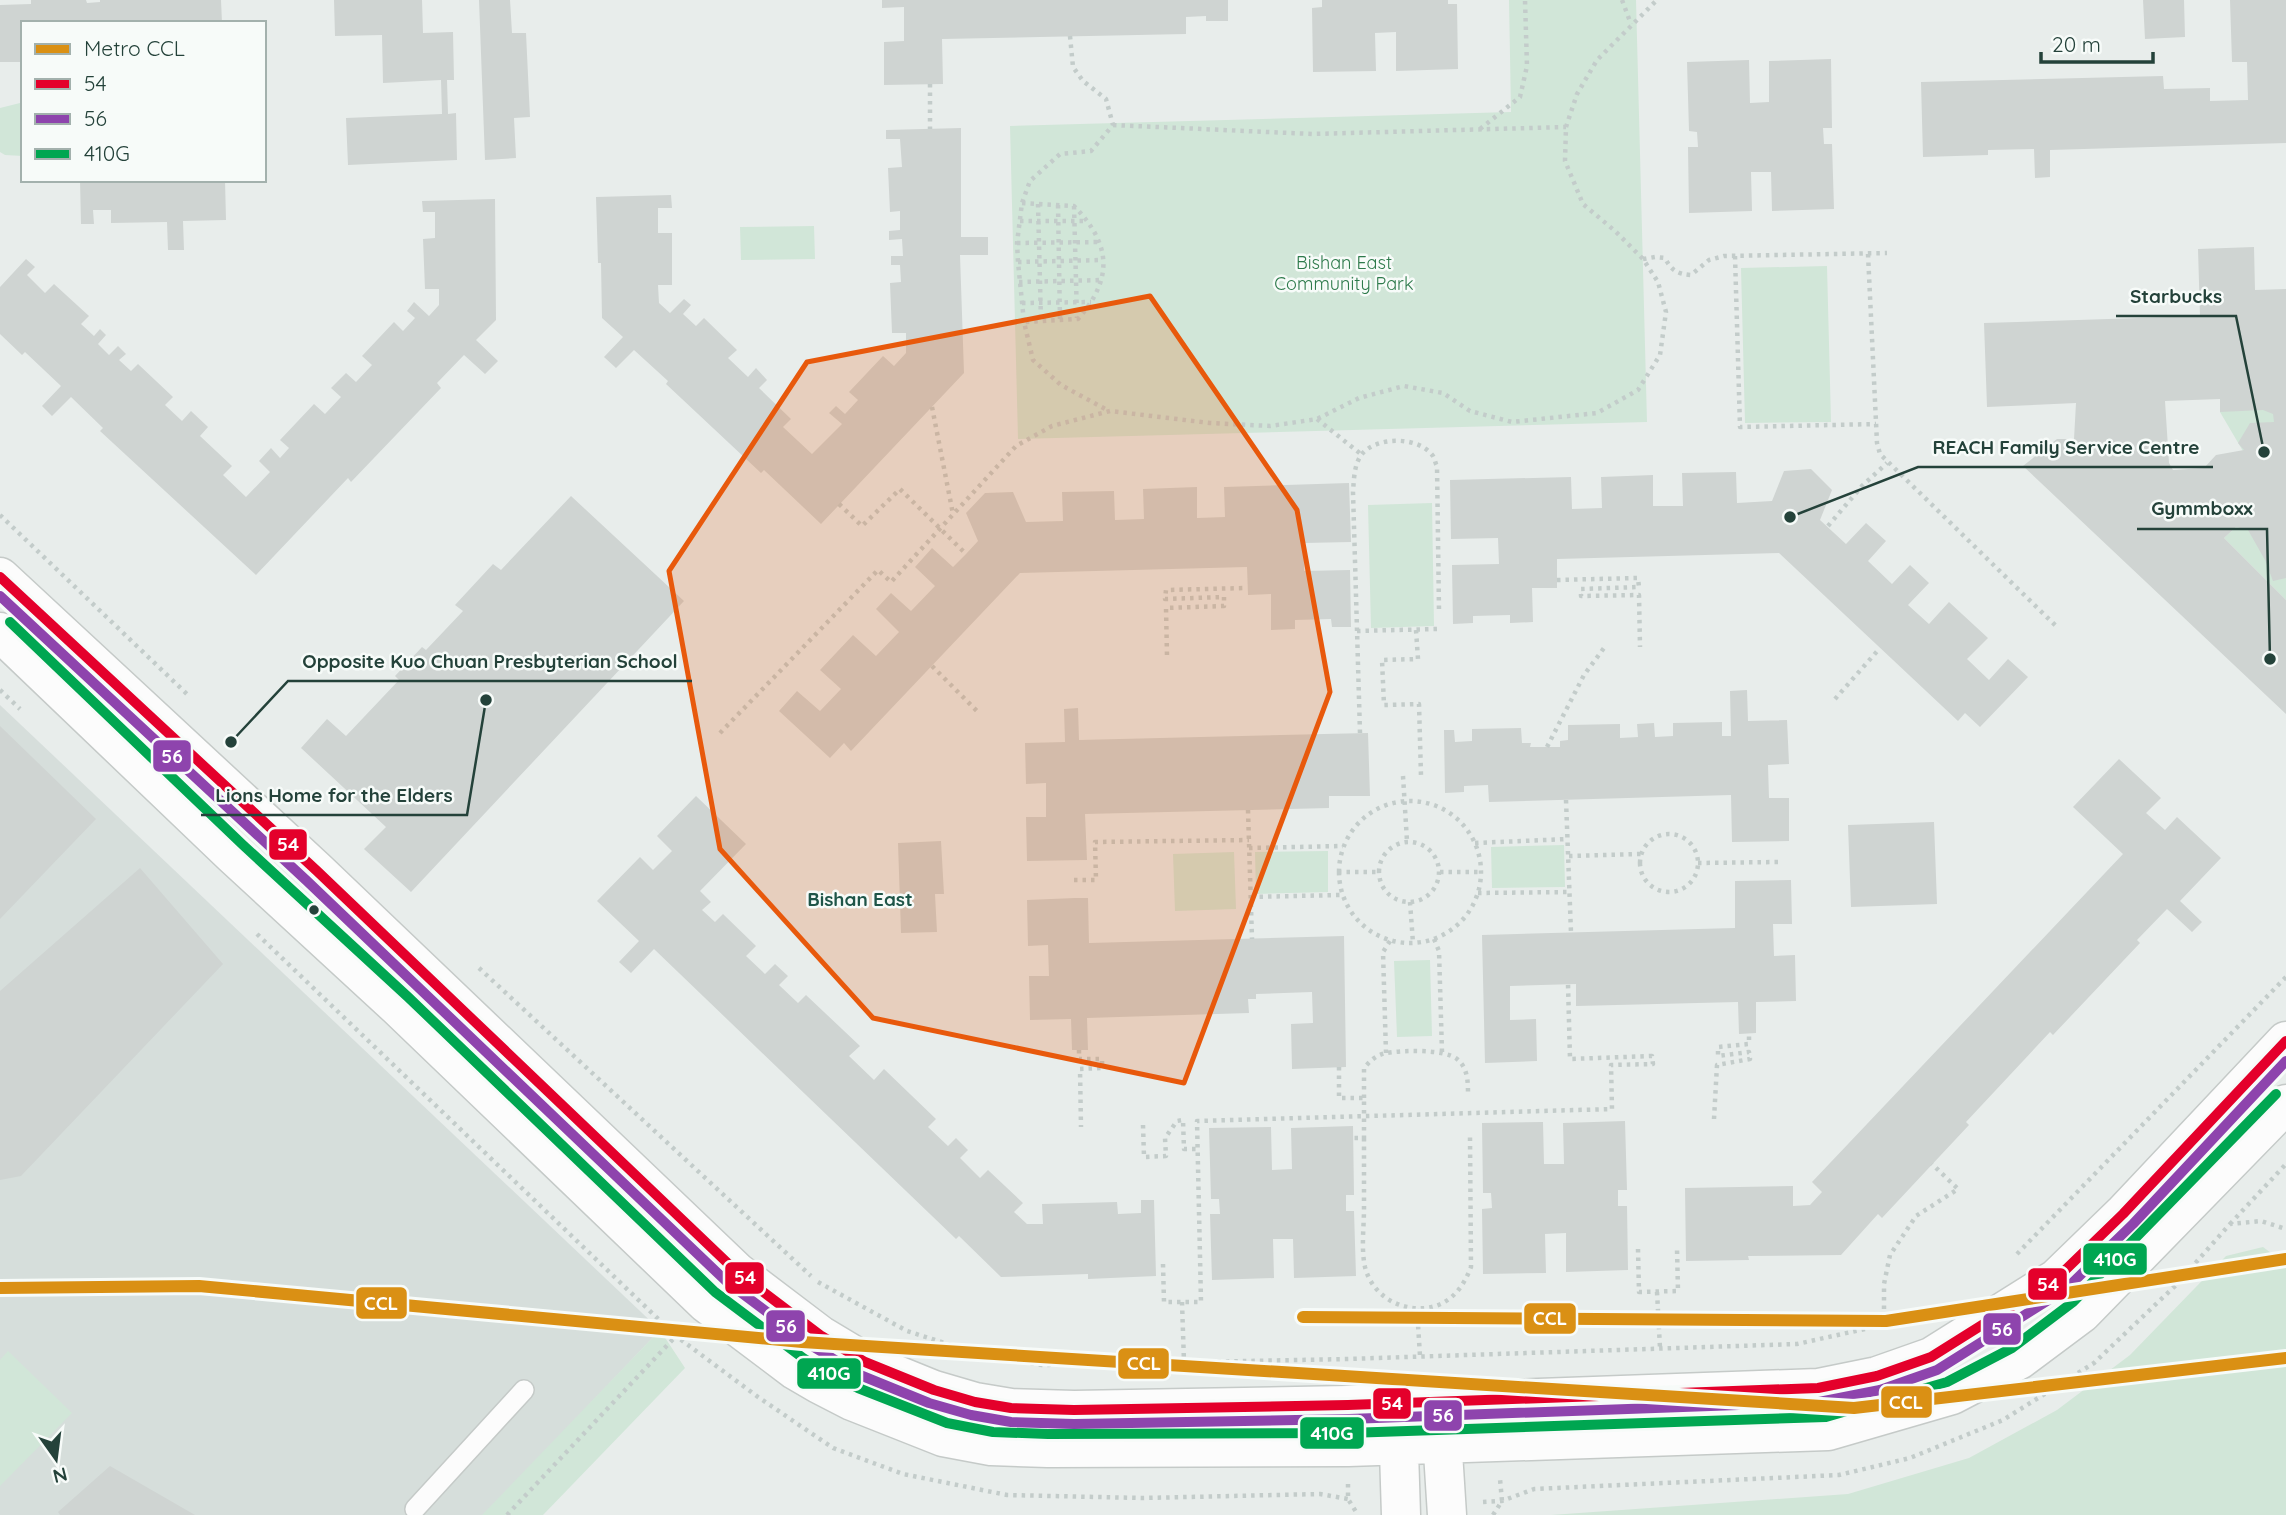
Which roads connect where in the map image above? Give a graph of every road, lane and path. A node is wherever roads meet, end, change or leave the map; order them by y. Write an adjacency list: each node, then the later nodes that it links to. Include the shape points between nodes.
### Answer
1 (1525, 0): 10 (path, via 1527,66 1520,97)
2 (1622, 0): 4 (path)
3 (1657, 0): 4 (path)
4 (1630, 24): 8 (path, via 1597,60 1577,94)
5 (1070, 36): 7 (path, via 1073,67 1106,99)
6 (930, 84): 9 (path)
7 (1113, 125): 10 (path, via 1312,134); 11 (path, via 1091,151 1060,154 1030,181)
8 (1566, 127): 10 (path); 28 (path, via 1565,161 1583,204)
9 (930, 129)
10 (1480, 130)
11 (1022, 203): 12 (path); 19 (path)
12 (1038, 204): 13 (path); 15 (path)
13 (1058, 205): 14 (path); 16 (path)
14 (1074, 206): 17 (path); 18 (path)
15 (1038, 221): 16 (path); 19 (path); 24 (path)
16 (1058, 221): 17 (path); 20 (path)
17 (1074, 221): 18 (path); 21 (path)
18 (1089, 221): 22 (path)
19 (1020, 222): 23 (path)
20 (1059, 242): 21 (path); 24 (path); 32 (path)
21 (1075, 242): 22 (path); 29 (path)
22 (1100, 242): 30 (path)
23 (1017, 243): 24 (path); 33 (path)
24 (1039, 243): 31 (path)
25 (1887, 253): 26 (path)
26 (1868, 254): 27 (path); 51 (path)
27 (1735, 256): 28 (path, via 1709,260 1690,275 1679,274 1665,258); 51 (path, via 1740,426)
28 (1643, 259): 50 (path, via 1658,282 1666,312 1660,355 1638,390 1597,413 1512,422 1470,411 1443,393 1404,386 1359,398)
29 (1076, 260): 30 (path); 32 (path); 37 (path)
30 (1102, 260): 34 (path)
31 (1040, 261): 32 (path); 33 (path); 35 (path)
32 (1059, 261): 36 (path)
33 (1018, 262): 38 (path)
34 (1103, 280): 37 (path); 41 (path)
35 (1041, 281): 36 (path); 38 (path); 39 (path)
36 (1060, 281): 37 (path); 43 (path)
37 (1076, 281): 40 (path)
38 (1019, 282): 42 (path)
39 (1041, 302): 42 (path); 43 (path); 46 (path)
40 (1077, 302): 41 (path); 43 (path); 44 (path)
41 (1092, 302): 44 (path)
42 (1021, 303): 47 (path)
43 (1060, 303): 45 (path)
44 (1077, 319): 45 (path)
45 (1060, 320): 46 (path)
46 (1041, 321): 47 (path)
47 (1024, 322): 49 (path, via 1033,360 1061,385)
48 (933, 407): 55 (path)
49 (1110, 411): 50 (path, via 1270,426); 55 (path, via 1052,426 1016,446)
50 (1317, 419): 52 (path)
51 (1876, 424): 53 (path, via 1880,454)
52 (1362, 454): 63 (path, via 1374,445 1407,441 1423,446 1433,456 1437,466); 67 (path, via 1353,492)
53 (1887, 463): 57 (path); 64 (path)
54 (839, 504): 58 (path, via 862,526 900,489)
55 (953, 514): 58 (path)
56 (0, 515): 75 (path)
57 (1828, 526)
58 (940, 528): 59 (path); 77 (path, via 891,582 878,570)
59 (966, 554)
60 (0, 577): 148 (street, via 317,871 737,1272 820,1335 865,1362 934,1390 1012,1408)
61 (1557, 580): 69 (path, via 1638,578 1639,587 1581,589 1581,596 1639,595)
62 (1247, 588): 72 (path, via 1166,590 1165,598 1224,597 1224,606 1166,608)
63 (1438, 611)
64 (2057, 627)
65 (1438, 629): 66 (path)
66 (1416, 630): 67 (path); 81 (path, via 1418,659 1382,660 1383,694 1384,705 1419,704)
67 (1357, 631): 78 (path)
68 (0, 632): 150 (street, via 706,1303 794,1370 852,1401 943,1437 991,1446)
69 (1640, 647)
70 (1604, 648): 79 (path, via 1584,675)
71 (1881, 648): 74 (path)
72 (1167, 655)
73 (932, 666): 76 (path)
74 (1835, 699)
75 (196, 702)
76 (977, 710)
77 (720, 733)
78 (1360, 733)
79 (1547, 747)
80 (1404, 776): 82 (path)
81 (1421, 776)
82 (1404, 800): 87 (path); 88 (path, via 1422,801 1454,815); 89 (path, via 1367,814)
83 (1566, 800): 85 (path)
84 (1248, 810): 86 (path)
85 (1568, 839): 88 (path); 92 (path)
86 (1249, 840): 90 (path); 99 (path, via 1095,842 1096,880)
87 (1407, 841): 96 (path, via 1390,847); 97 (path, via 1428,847)
88 (1475, 843): 98 (path)
89 (1343, 846): 90 (path); 95 (path)
90 (1249, 848): 103 (path)
91 (1641, 854): 92 (path); 94 (path, via 1652,839 1678,835 1693,846); 94 (path, via 1641,873 1654,889 1664,892 1692,882)
92 (1569, 856): 100 (path)
93 (1778, 862): 94 (path)
94 (1699, 863)
95 (1338, 872): 96 (path); 102 (path)
96 (1378, 872): 104 (path, via 1385,891)
97 (1440, 872): 98 (path); 104 (path, via 1430,894)
98 (1482, 872): 101 (path)
99 (1074, 880)
100 (1570, 892): 101 (path); 105 (path)
101 (1478, 893): 107 (path, via 1469,913 1454,929)
102 (1341, 895): 103 (path); 108 (path, via 1352,915 1369,931)
103 (1251, 897): 106 (path)
104 (1410, 902): 109 (path)
105 (1572, 933)
106 (1252, 939)
107 (1434, 939): 109 (path); 116 (path, via 1439,951)
108 (1390, 941): 109 (path); 117 (path, via 1383,952)
109 (1413, 943)
110 (477, 966): 145 (path, via 814,1280 907,1331 979,1354 1042,1365)
111 (2286, 977): 135 (path)
112 (1568, 984): 122 (path, via 1570,1059 1652,1056 1653,1064 1611,1065 1612,1109)
113 (1749, 1034): 123 (path, via 1749,1044 1718,1047 1718,1056 1749,1052 1750,1059 1717,1065)
114 (2286, 1041): 147 (street, via 2057,1278 1931,1357 1877,1376 1818,1388)
115 (1079, 1050): 125 (path, via 1079,1059 1102,1059 1102,1068 1080,1069)
116 (1442, 1052): 117 (path); 119 (path, via 1458,1060 1468,1075)
117 (1386, 1053): 120 (path, via 1372,1058 1364,1068)
118 (1339, 1068): 120 (path, via 1339,1098)
119 (1468, 1095)
120 (1364, 1098): 122 (path)
121 (2286, 1104): 149 (street, via 2082,1313 2019,1360 1952,1395 1829,1431)
122 (1363, 1115): 127 (path); 129 (path, via 1197,1121)
123 (1714, 1119)
124 (1143, 1125): 129 (path, via 1144,1157 1166,1156 1165,1138 1177,1121 1183,1120 1184,1149)
125 (1081, 1127)
126 (1470, 1137): 139 (path, via 1471,1267 1457,1293 1445,1302)
127 (1364, 1138): 128 (path); 139 (path, via 1366,1268 1379,1292 1390,1301)
128 (1353, 1139)
129 (1197, 1149): 138 (path, via 1201,1302)
130 (1932, 1164): 141 (path, via 1958,1189 1916,1216 1890,1255 1884,1284)
131 (2286, 1164): 132 (path)
132 (2230, 1224)
133 (1637, 1249): 137 (path, via 1639,1292)
134 (1676, 1249): 137 (path, via 1678,1291)
135 (2012, 1259)
136 (1163, 1264): 138 (path, via 1164,1303)
137 (1657, 1292): 143 (path)
138 (1182, 1302): 145 (path)
139 (1417, 1309): 144 (path)
140 (1920, 1317): 141 (path)
141 (1884, 1326): 143 (path, via 1797,1344)
142 (676, 1336): 154 (path)
143 (1660, 1348): 144 (path)
144 (1420, 1356): 145 (path)
145 (1184, 1362)
146 (524, 1390): 153 (lane)
147 (1439, 1401): 148 (street); 149 (street)
148 (1397, 1403): 150 (street)
149 (1442, 1445): 150 (street); 157 (street)
150 (1400, 1446): 156 (street)
151 (1348, 1499): 155 (path)
152 (1502, 1501): 158 (path)
153 (415, 1509)
154 (507, 1515)
155 (1358, 1515)
156 (1401, 1515)
157 (1447, 1515)
158 (1493, 1515)

